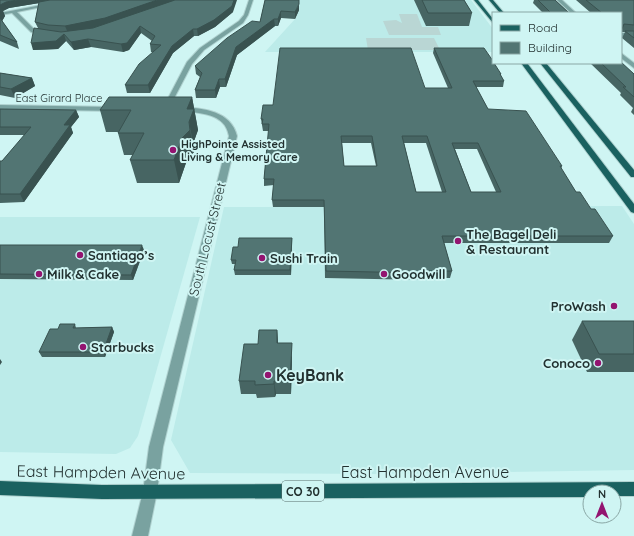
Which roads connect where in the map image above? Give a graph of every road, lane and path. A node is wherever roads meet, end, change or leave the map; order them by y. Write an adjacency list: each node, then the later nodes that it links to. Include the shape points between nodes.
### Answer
1 (74, 0): 6 (street)
2 (251, 0): 24 (street, South Locust Street, via 241,22 202,49 189,63 162,108 196,110 215,115 228,124 233,136 156,447)
3 (476, 0): 10 (main road)
4 (492, 0): 7 (main road)
5 (559, 0): 8 (street)
6 (14, 12): 9 (street); 11 (street, via 32,31)
7 (501, 12)
8 (573, 12)
9 (0, 14)
10 (492, 21)
11 (51, 35)
12 (622, 35): 13 (street)
13 (634, 35)
14 (622, 56): 17 (street)
15 (525, 64): 21 (main road)
16 (543, 64): 20 (main road)
17 (634, 66)
18 (0, 107): 19 (street, East Girard Place)
19 (122, 109)
20 (634, 175)
21 (634, 210)
22 (0, 488): 24 (main road, East Hampden Avenue / CO 30)
23 (634, 489): 24 (main road, East Hampden Avenue / CO 30)
24 (150, 492): 25 (street, South Locust Street)
25 (140, 536)

